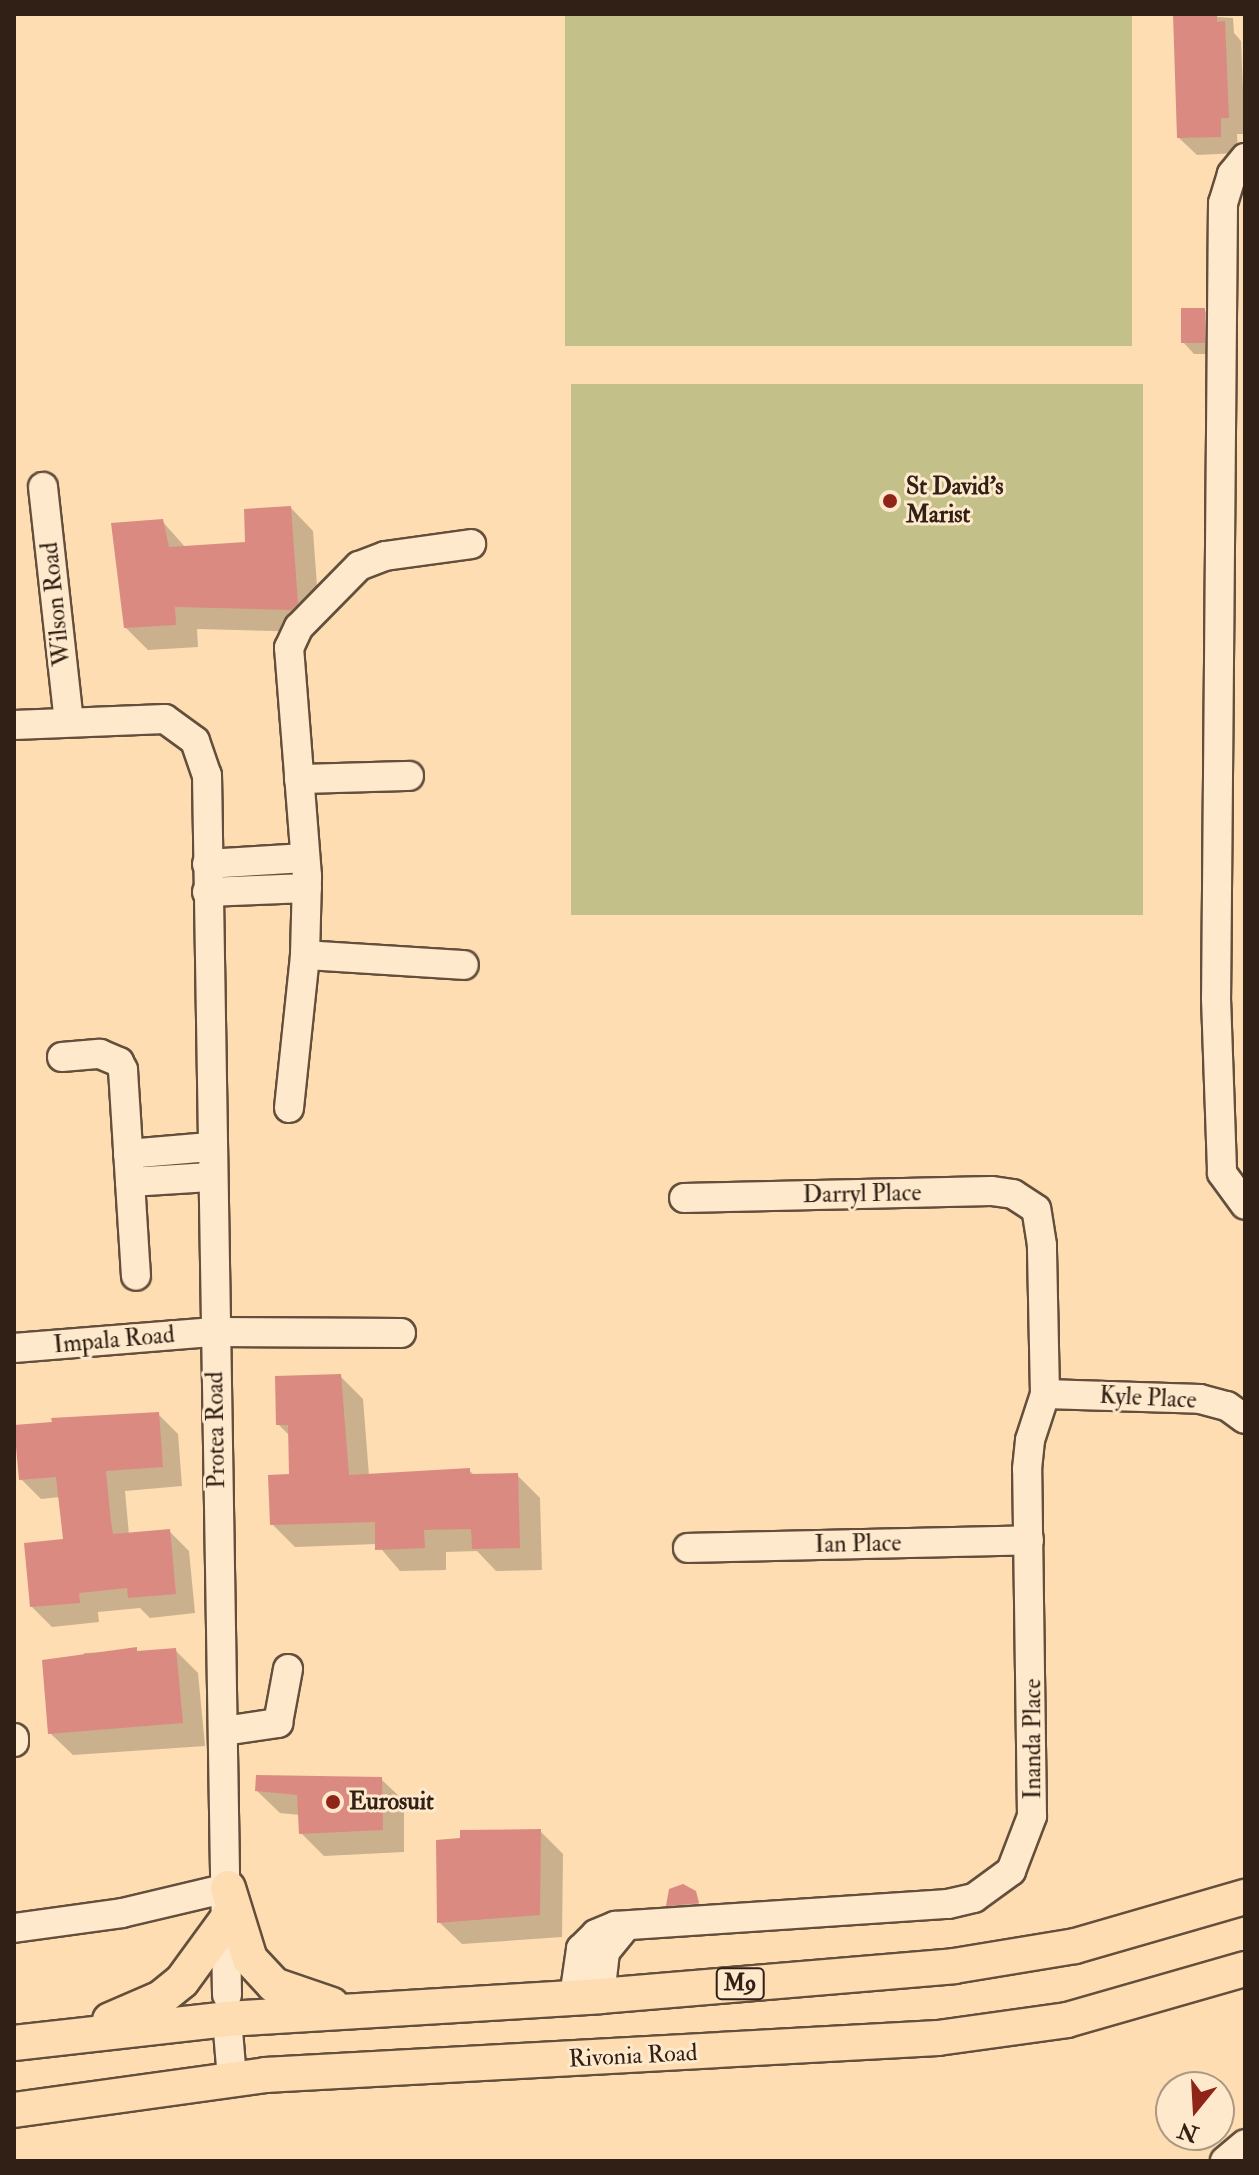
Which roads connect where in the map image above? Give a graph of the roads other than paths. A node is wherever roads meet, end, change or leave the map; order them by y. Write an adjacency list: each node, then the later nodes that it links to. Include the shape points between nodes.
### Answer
1 (1244, 157): 21 (street, via 1223,203 1216,998 1222,1173)
2 (43, 487): 4 (street, Wilson Road)
3 (471, 544): 7 (street, via 385,556 359,566 299,627 287,663)
4 (69, 721): 5 (street); 9 (street, Protea Road, via 165,719 195,741 207,775)
5 (14, 725)
6 (409, 776): 7 (street)
7 (299, 779): 8 (street)
8 (305, 858): 9 (street); 10 (street)
9 (207, 864): 11 (street, Protea Road)
10 (307, 888): 11 (street); 12 (street)
11 (207, 892): 16 (street, Protea Road)
12 (305, 955): 13 (street); 15 (street)
13 (464, 965)
14 (62, 1057): 17 (street, via 100,1054 119,1062)
15 (289, 1108)
16 (210, 1147): 17 (street); 18 (street, Protea Road)
17 (128, 1154): 19 (street)
18 (210, 1177): 19 (street); 24 (street, Protea Road)
19 (130, 1182): 23 (street)
20 (684, 1198): 22 (street, Darryl Place, via 991,1191 1013,1194)
21 (1245, 1205)
22 (1036, 1209): 27 (street, Inanda Place, via 1042,1245)
23 (136, 1276)
24 (214, 1332): 25 (street, Impala Road); 26 (street, Impala Road); 32 (street, Protea Road)
25 (401, 1333)
26 (14, 1348)
27 (1045, 1394): 28 (street, Kyle Place, via 1200,1399 1227,1406); 29 (street, Inanda Place, via 1030,1440)
28 (1245, 1419)
29 (1029, 1540): 30 (street, Ian Place); 39 (street, Inanda Place, via 1036,1785 1032,1816 1011,1871 992,1889 948,1904 626,1926 596,1934 581,1949)
30 (688, 1548)
31 (288, 1669): 32 (street, via 278,1723)
32 (224, 1731): 34 (street, Protea Road)
33 (1245, 1897): 39 (main road, M9, via 1075,1946 954,1966)
34 (228, 1903): 35 (street); 40 (street, Protea Road); 41 (main road, via 245,1948 274,1985 322,2004); 42 (main road, via 182,1981 161,1998)
35 (14, 1928)
36 (1245, 1969): 38 (main road, Rivonia Road)
37 (1245, 1985): 38 (street)
38 (1177, 1992): 44 (main road, Rivonia Road, via 1067,2020 938,2038)
39 (587, 1997): 41 (main road, M9)
40 (227, 2007): 41 (main road, M9); 42 (main road, M9); 44 (street, Protea Road)
41 (371, 2010)
42 (77, 2034): 43 (main road, M9)
43 (14, 2043)
44 (232, 2079): 45 (main road, Rivonia Road)
45 (14, 2110)
46 (1245, 2144): 47 (street)
47 (1225, 2161)

